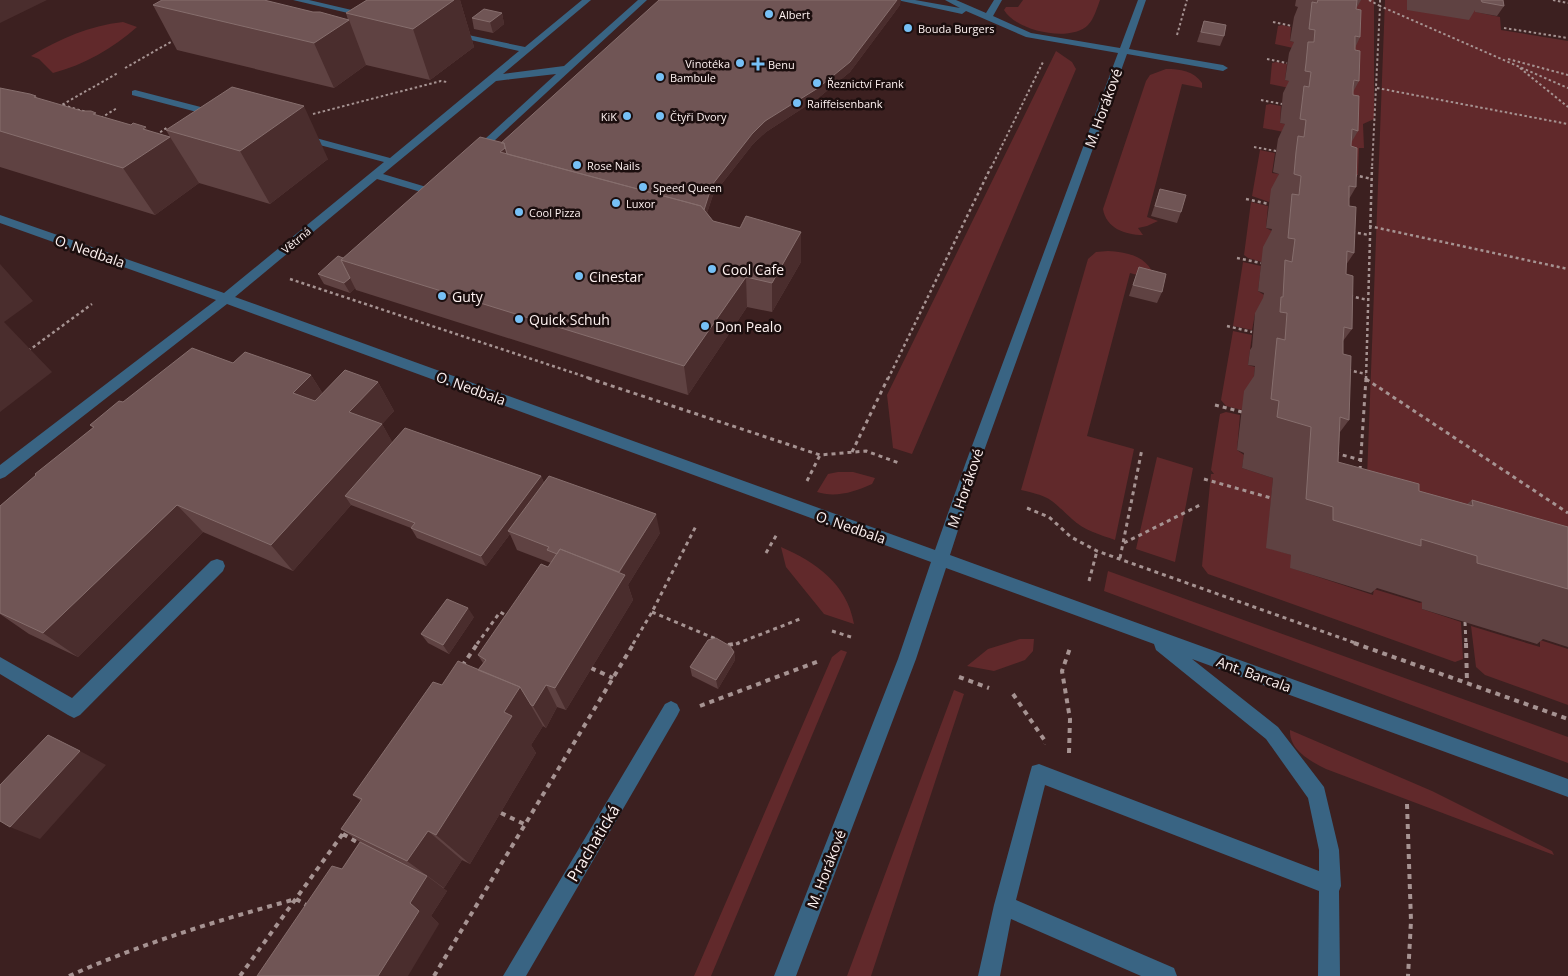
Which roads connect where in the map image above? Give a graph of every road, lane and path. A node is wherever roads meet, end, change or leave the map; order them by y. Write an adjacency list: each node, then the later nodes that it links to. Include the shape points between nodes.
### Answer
1 (298, 0): 14 (street)
2 (586, 0): 21 (street, Větrná)
3 (643, 0): 27 (street)
4 (901, 0): 13 (street)
5 (949, 0): 13 (street)
6 (998, 0): 13 (street)
7 (1142, 0): 22 (street, M. Horákové)
8 (1369, 0): 12 (path)
9 (1380, 0): 12 (path)
10 (1553, 0): 11 (path)
11 (1568, 3)
12 (1380, 6): 23 (path); 32 (path)
13 (988, 16): 20 (street, via 1029,34)
14 (381, 18)
15 (1273, 22): 16 (path)
16 (1292, 26)
17 (1504, 28): 19 (path)
18 (444, 32): 21 (street)
19 (1568, 38)
20 (1054, 39): 22 (street); 80 (path)
21 (526, 50): 30 (street, Větrná)
22 (1124, 52): 28 (street); 98 (street, M. Horákové, via 973,462)
23 (1502, 58): 26 (path); 29 (path)
24 (1267, 59): 25 (path)
25 (1287, 63)
26 (1515, 64): 33 (path); 38 (path)
27 (568, 68): 30 (street); 48 (street)
28 (1223, 68)
29 (1568, 75)
30 (493, 78): 51 (street, Větrná)
31 (453, 83): 46 (path, via 441,81 314,113)
32 (1377, 88): 45 (path); 54 (path)
33 (1568, 88)
34 (137, 94): 39 (street); 43 (path)
35 (1261, 100): 36 (path)
36 (1282, 104)
37 (53, 105): 40 (path)
38 (1568, 107)
39 (195, 109): 42 (street); 47 (path)
40 (86, 112)
41 (95, 114): 43 (path)
42 (224, 116)
43 (103, 117): 44 (path)
44 (95, 122)
45 (1568, 124)
46 (285, 133): 51 (street)
47 (155, 136)
48 (490, 139)
49 (1254, 147): 50 (path)
50 (1276, 151)
51 (391, 161): 53 (street, Větrná)
52 (1346, 174): 54 (path)
53 (374, 176): 56 (street, via 429,191); 67 (street, Větrná)
54 (1372, 179): 59 (path)
55 (1246, 199): 57 (path)
56 (415, 203)
57 (1269, 204)
58 (0, 219): 67 (street, O. Nedbala)
59 (1369, 226): 61 (path); 64 (path)
60 (1351, 232): 61 (path)
61 (1369, 236): 68 (path)
62 (1237, 258): 63 (path)
63 (1261, 264)
64 (1568, 269)
65 (289, 279): 81 (path)
66 (1349, 295): 68 (path)
67 (225, 298): 84 (street, Větrná); 98 (street, O. Nedbala)
68 (1368, 300): 74 (path)
69 (92, 304): 72 (path)
70 (1227, 326): 71 (path)
71 (1252, 332)
72 (25, 353)
73 (1341, 368): 74 (path)
74 (1366, 374): 75 (path)
75 (1366, 379): 82 (path); 91 (path)
76 (1215, 405): 77 (path)
77 (1242, 412)
78 (1142, 448): 94 (path)
79 (1327, 451): 82 (path)
80 (852, 452): 81 (path); 83 (path, via 866,451)
81 (820, 455): 87 (path)
82 (1361, 460): 86 (path)
83 (899, 463)
84 (0, 473)
85 (1204, 479): 88 (path)
86 (1360, 480)
87 (802, 490)
88 (1271, 498)
89 (1200, 505): 94 (path)
90 (1027, 508): 95 (path, via 1050,516 1071,537)
91 (1568, 513)
92 (697, 524): 101 (path)
93 (777, 534): 96 (path)
94 (1124, 543): 97 (path)
95 (1097, 551): 97 (path); 100 (path)
96 (766, 553)
97 (1120, 558): 115 (path)
98 (941, 559): 106 (street, Ant. Barcala); 137 (street, M. Horákové, via 907,659)
99 (216, 566): 110 (street, via 74,709)
100 (1089, 581)
101 (652, 612): 103 (path, via 731,646); 114 (path)
102 (514, 619): 111 (path, via 500,612)
103 (800, 619)
104 (1465, 622): 115 (path)
105 (832, 630): 107 (path)
106 (1151, 636): 122 (street, Ant. Barcala); 129 (street, via 1272,733 1318,794 1329,850)
107 (851, 637)
108 (1070, 648): 121 (path, via 1062,671 1070,719)
109 (818, 661): 118 (path)
110 (0, 665)
111 (461, 668)
112 (591, 668): 114 (path)
113 (959, 677): 116 (path)
114 (613, 678): 125 (path)
115 (1467, 683): 119 (path)
116 (990, 688)
117 (1013, 694): 120 (path, via 1045,741)
118 (667, 717): 136 (street, Prachatická)
119 (1568, 718)
120 (1039, 773): 121 (street); 131 (street)
121 (1069, 784): 129 (street)
122 (1568, 788)
123 (1407, 804): 141 (path, via 1411,921)
124 (501, 813): 125 (path)
125 (526, 825): 135 (path)
126 (348, 826): 127 (path)
127 (343, 834): 128 (path); 130 (path)
128 (367, 849)
129 (1331, 886): 140 (street)
130 (296, 899): 132 (path); 133 (path, via 206,923); 134 (path)
131 (1004, 905): 138 (street); 139 (street)
132 (310, 907)
133 (69, 976)
134 (240, 976)
135 (434, 976)
136 (514, 976)
137 (784, 976)
138 (989, 976)
139 (1166, 976)
140 (1329, 976)
141 (1408, 976)

